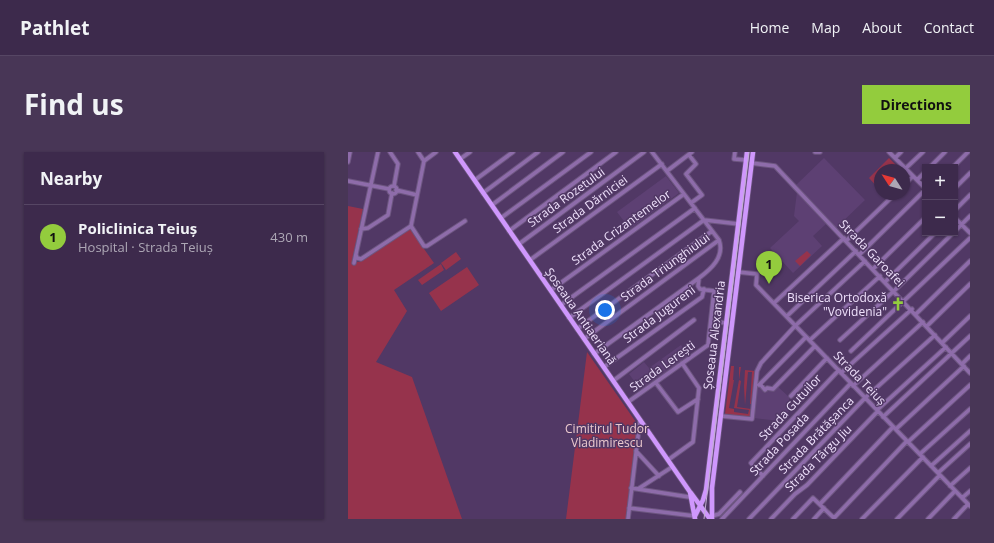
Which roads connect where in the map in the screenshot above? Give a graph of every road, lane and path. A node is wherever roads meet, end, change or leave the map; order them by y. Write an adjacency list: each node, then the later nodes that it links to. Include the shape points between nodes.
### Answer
1 (350, 152): 30 (street)
2 (378, 152): 46 (street)
3 (390, 152): 48 (street, via 398,166)
4 (418, 152): 29 (street)
5 (436, 152): 29 (street)
6 (455, 152): 27 (main road, Șoseaua Antiaeriană)
7 (470, 152): 27 (street)
8 (513, 152): 43 (street)
9 (538, 152): 54 (street)
10 (563, 152): 60 (street)
11 (591, 152): 64 (street)
12 (616, 152): 75 (street)
13 (644, 152): 83 (street, Strada Rozetului)
14 (652, 152): 32 (street)
15 (735, 152): 28 (street, via 734,159)
16 (747, 152): 28 (main road, Șoseaua Alexandria)
17 (753, 152): 31 (main road, Șoseaua Alexandria)
18 (815, 152): 19 (street)
19 (820, 152)
20 (890, 152): 26 (street)
21 (902, 152): 26 (street)
22 (923, 152): 34 (street)
23 (945, 152): 35 (street)
24 (968, 152): 36 (street)
25 (691, 153): 37 (street); 59 (street, via 696,165 686,174 702,195)
26 (896, 158): 33 (street)
27 (460, 159): 43 (main road, Șoseaua Antiaeriană)
28 (746, 160): 69 (main road, Șoseaua Alexandria)
29 (424, 161): 56 (street)
30 (348, 162)
31 (751, 162): 71 (main road, Șoseaua Alexandria); 81 (street, Strada Garoafei, via 775,166)
32 (662, 164): 37 (street); 86 (street, Strada Dărniciei)
33 (902, 164)
34 (910, 164)
35 (933, 164)
36 (956, 164)
37 (667, 171): 55 (street)
38 (910, 173): 41 (street)
39 (970, 173): 47 (street)
40 (922, 175): 44 (street)
41 (913, 176): 42 (street); 44 (street)
42 (910, 179)
43 (475, 180): 54 (main road, Șoseaua Antiaeriană)
44 (917, 180): 49 (street)
45 (348, 181): 46 (street)
46 (371, 185): 50 (street); 74 (street)
47 (958, 185)
48 (394, 186): 50 (street); 51 (street)
49 (922, 186)
50 (389, 189): 53 (street)
51 (396, 190): 53 (street); 56 (street)
52 (922, 192): 84 (street)
53 (392, 193): 74 (street, via 388,215 368,228)
54 (484, 193): 60 (main road, Șoseaua Antiaeriană)
55 (684, 194): 59 (street); 96 (street, Strada Crizantemelor)
56 (417, 195): 72 (street)
57 (970, 195): 61 (street)
58 (888, 200): 81 (street)
59 (691, 203): 62 (street)
60 (492, 205): 64 (main road, Șoseaua Antiaeriană)
61 (958, 207)
62 (695, 208): 65 (street); 101 (street)
63 (970, 216): 70 (street)
64 (501, 218): 75 (main road, Șoseaua Antiaeriană)
65 (704, 220): 69 (street); 76 (street); 106 (street)
66 (465, 221): 72 (street, via 426,246)
67 (922, 221): 90 (street)
68 (958, 221): 70 (street)
69 (738, 224): 71 (street); 110 (main road, Șoseaua Alexandria)
70 (962, 224): 73 (street); 77 (street)
71 (744, 225): 91 (main road, Șoseaua Alexandria)
72 (411, 226): 85 (street, via 361,259)
73 (958, 228)
74 (361, 229): 85 (street)
75 (510, 231): 83 (main road, Șoseaua Antiaeriană)
76 (712, 231): 82 (street); 113 (street)
77 (970, 233)
78 (932, 236): 94 (street)
79 (950, 236): 98 (street)
80 (970, 238): 99 (street)
81 (845, 239): 84 (street, Strada Garoafei); 100 (street)
82 (719, 240): 93 (street, via 720,251 717,260); 117 (street, Strada Triunghiului)
83 (519, 244): 86 (main road, Șoseaua Antiaeriană)
84 (858, 253): 87 (street, Strada Garoafei); 104 (street)
85 (356, 255): 89 (street)
86 (530, 260): 96 (main road, Șoseaua Antiaeriană)
87 (865, 261): 90 (street, Strada Garoafei); 111 (street)
88 (970, 261): 103 (street)
89 (354, 263)
90 (873, 269): 92 (street, Strada Garoafei)
91 (738, 272): 100 (street, Strada Teiuș, via 757,274 756,285); 147 (main road, Șoseaua Alexandria)
92 (880, 276): 94 (street, Strada Garoafei); 118 (street)
93 (699, 278): 97 (street, Strada Lerești, via 698,288); 125 (street)
94 (885, 282): 98 (street, Strada Garoafei)
95 (970, 284): 112 (street)
96 (551, 290): 101 (main road, Șoseaua Antiaeriană)
97 (704, 290): 108 (street, Strada Lerești, via 714,291); 130 (street, Strada Jugureni, via 702,297)
98 (894, 291): 99 (street, Strada Garoafei); 119 (street)
99 (905, 302): 102 (street, Strada Garoafei); 123 (street)
100 (774, 303): 104 (street, Strada Teiuș)
101 (561, 305): 106 (main road, Șoseaua Antiaeriană)
102 (912, 310): 103 (street, Strada Garoafei); 131 (street, Strada Gutuilor)
103 (916, 314): 109 (street, Strada Garoafei)
104 (786, 316): 111 (street, Strada Teiuș)
105 (970, 316): 120 (street)
106 (569, 318): 113 (main road, Șoseaua Antiaeriană)
107 (694, 320): 133 (street)
108 (711, 321): 110 (street); 128 (street, Strada Lerești, via 708,345)
109 (923, 322): 112 (street, Strada Garoafei); 136 (street, Strada Posada)
110 (726, 323): 168 (main road, Șoseaua Alexandria)
111 (796, 326): 115 (street, Strada Teiuș); 138 (street, via 759,364)
112 (927, 326): 114 (street, Strada Garoafei)
113 (577, 329): 117 (main road, Șoseaua Antiaeriană)
114 (935, 335): 120 (street, Strada Garoafei); 140 (street, Strada Brătășanca)
115 (806, 336): 118 (street, Strada Teiuș); 135 (street)
116 (970, 336): 124 (street)
117 (584, 339): 125 (main road, Șoseaua Antiaeriană)
118 (810, 340): 121 (street, Strada Teiuș)
119 (840, 340)
120 (942, 343): 122 (street, Strada Garoafei)
121 (815, 346): 127 (street, Strada Teiuș); 135 (street, via 773,389 765,390)
122 (946, 347): 124 (street, Strada Garoafei); 146 (street, Strada Târgu Jiu)
123 (851, 351)
124 (952, 353): 129 (street, Strada Garoafei); 148 (street)
125 (594, 354): 130 (main road, Șoseaua Antiaeriană)
126 (970, 356): 129 (street)
127 (827, 358): 131 (street, Strada Teiuș); 139 (street)
128 (682, 364): 134 (street, Strada Lerești); 141 (street, via 698,386)
129 (963, 365): 132 (street, Strada Garoafei); 150 (street)
130 (604, 367): 133 (main road, Șoseaua Antiaeriană)
131 (840, 372): 136 (street, Strada Teiuș); 162 (street, Strada Gutuilor, via 751,463)
132 (970, 373)
133 (613, 381): 142 (main road, Șoseaua Antiaeriană)
134 (656, 383): 142 (street, Strada Lerești); 143 (street, via 677,411 680,412)
135 (760, 384): 138 (street)
136 (852, 384): 140 (street, Strada Teiuș); 162 (street, Strada Posada)
137 (970, 385): 152 (street)
138 (756, 388): 147 (street, via 752,419)
139 (791, 396)
140 (865, 398): 146 (street, Strada Teiuș); 181 (street, Strada Brătășanca)
141 (698, 399): 143 (street); 145 (street)
142 (628, 402): 149 (main road, Șoseaua Antiaeriană)
143 (690, 405): 145 (street)
144 (970, 409): 155 (street)
145 (697, 410): 156 (street, via 693,442)
146 (878, 411): 148 (street, Strada Teiuș); 182 (street, Strada Târgu Jiu)
147 (721, 416): 178 (main road, Șoseaua Alexandria)
148 (884, 417): 150 (street, Strada Teiuș)
149 (640, 420): 154 (street); 156 (main road, Șoseaua Antiaeriană)
150 (894, 428): 152 (street, Strada Teiuș); 172 (street)
151 (970, 431): 157 (street)
152 (907, 442): 155 (street, Strada Teiuș); 185 (street)
153 (970, 444): 160 (street)
154 (636, 452): 161 (street); 164 (street)
155 (921, 456): 157 (street, Strada Teiuș); 186 (street)
156 (668, 460): 158 (main road, Șoseaua Antiaeriană)
157 (931, 466): 160 (street, Strada Teiuș)
158 (672, 467): 161 (street); 170 (main road, Șoseaua Antiaeriană)
159 (970, 468): 163 (street)
160 (939, 474): 163 (street, Strada Teiuș); 187 (street)
161 (659, 476): 165 (street)
162 (764, 476): 180 (street, Strada Posada)
163 (950, 486): 166 (street, Strada Teiuș)
164 (632, 488): 165 (street); 175 (street)
165 (638, 489): 170 (street, via 689,497)
166 (955, 491): 171 (street, Strada Teiuș); 188 (street)
167 (970, 491): 171 (street)
168 (705, 492): 170 (main road, via 701,496); 173 (main road, Șoseaua Alexandria)
169 (740, 492): 178 (street, via 719,514)
170 (692, 494): 173 (main road, Șoseaua Antiaeriană); 177 (main road, Șoseaua Antiaeriană)
171 (962, 498): 174 (street, Strada Teiuș)
172 (820, 504): 176 (street); 183 (street, via 812,499)
173 (701, 505): 177 (main road, Șoseaua Alexandria); 178 (main road, Șoseaua Antiaeriană)
174 (969, 505): 189 (street)
175 (629, 508): 177 (street); 179 (street)
176 (824, 508): 184 (street); 185 (street)
177 (695, 518)
178 (711, 518)
179 (628, 519)
180 (722, 519)
181 (749, 519)
182 (771, 519)
183 (793, 519)
184 (814, 519)
185 (835, 519)
186 (862, 519)
187 (897, 519)
188 (928, 519)
189 (954, 519)

